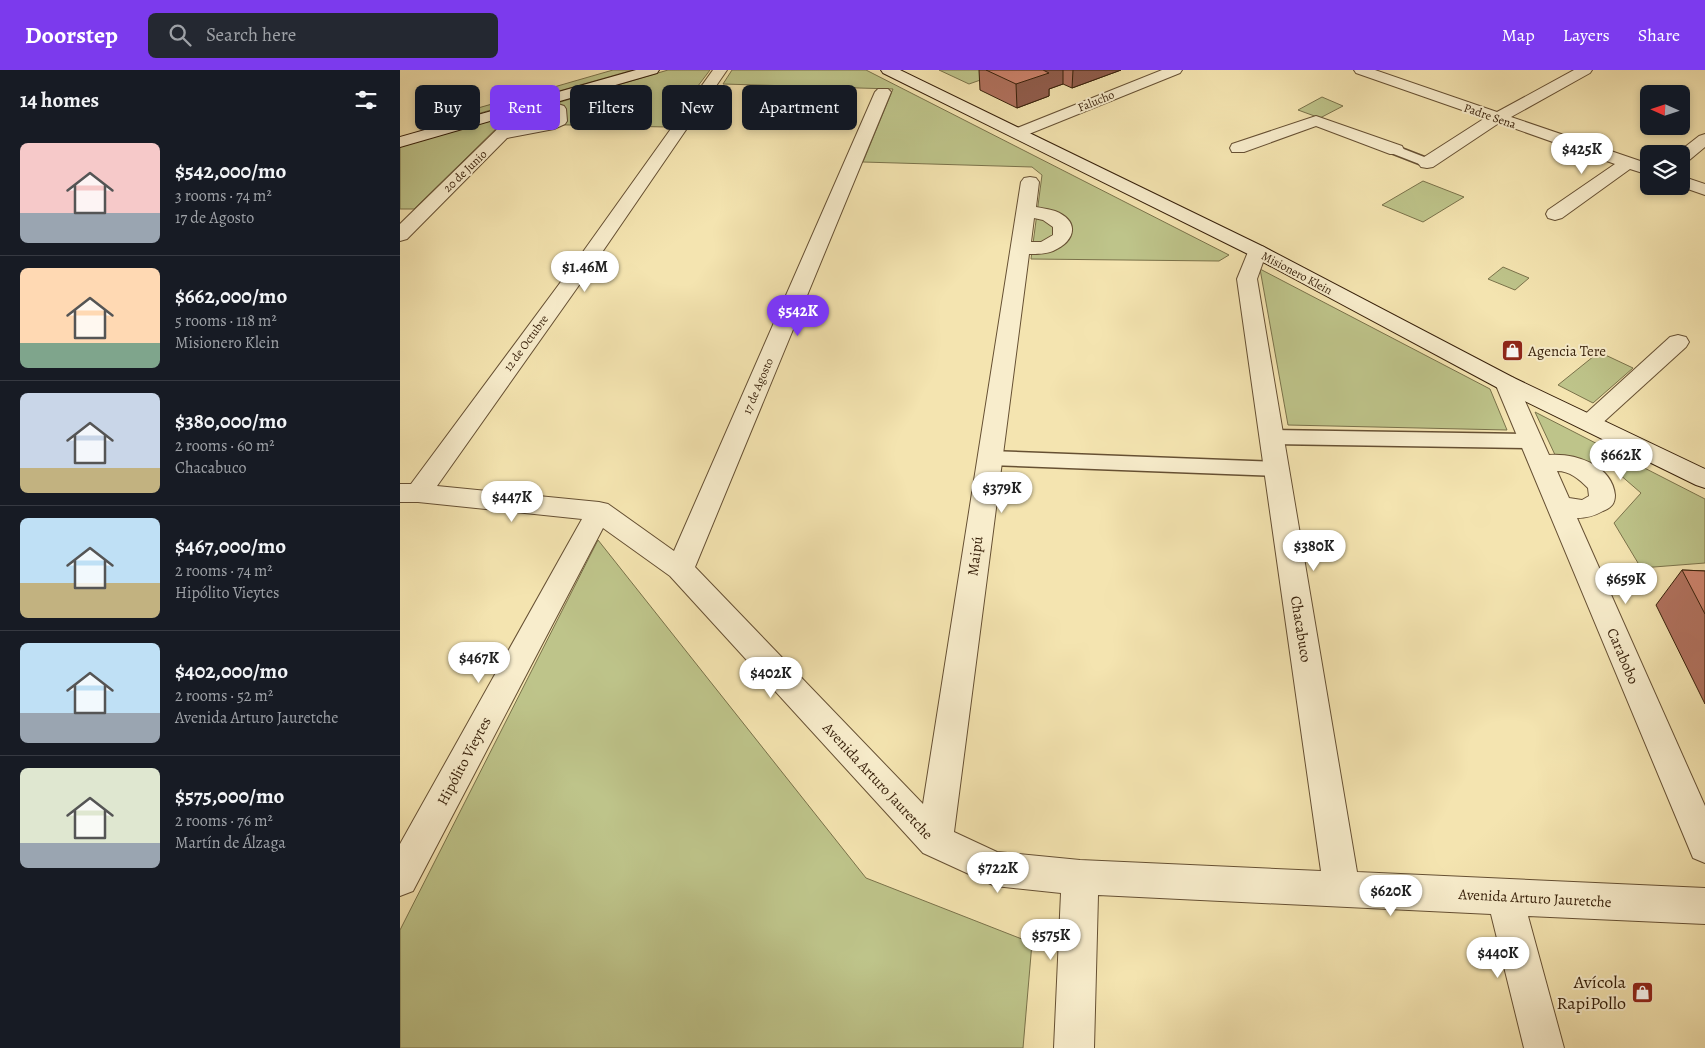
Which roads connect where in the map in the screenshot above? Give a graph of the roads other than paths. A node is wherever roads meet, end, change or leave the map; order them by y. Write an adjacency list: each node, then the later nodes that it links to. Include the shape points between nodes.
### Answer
1 (604, 70): 8 (street)
2 (652, 70): 10 (street)
3 (720, 70): 43 (street, 12 de Octubre, via 587,260)
4 (888, 70): 17 (street, Misionero Klein)
5 (1175, 70): 17 (street, Falucho)
6 (1361, 70): 13 (street, Padre Sena)
7 (1585, 70): 13 (street)
8 (551, 85)
9 (882, 92): 46 (street, 17 de Agosto)
10 (560, 98)
11 (490, 102): 14 (street)
12 (490, 118): 20 (street)
13 (1497, 118): 24 (street); 25 (street, Padre Sena)
14 (410, 124)
15 (507, 130): 18 (street, 20 de Junio)
16 (526, 130): 18 (street)
17 (1018, 133): 34 (street, Misionero Klein)
18 (503, 134): 32 (street, 20 de Junio)
19 (1705, 140): 23 (street)
20 (400, 142)
21 (1238, 148): 22 (street, via 1316,121)
22 (1396, 150): 24 (lane)
23 (1690, 151)
24 (1427, 163)
25 (1628, 163): 26 (street, Padre Sena); 31 (street)
26 (1640, 167)
27 (1030, 182): 30 (street, Maipú)
28 (1690, 184): 29 (street)
29 (1705, 190)
30 (1026, 211): 33 (street, Maipú); 33 (street, via 1049,214 1063,224 1062,237 1046,247)
31 (1555, 214)
32 (400, 235)
33 (1021, 249): 40 (street, Maipú)
34 (1256, 251): 36 (street, Misionero Klein); 38 (street, Chacabuco, via 1247,279)
35 (1678, 342): 37 (street)
36 (1506, 383): 37 (street, Misionero Klein); 39 (street, Carabobo)
37 (1590, 422): 42 (street, Misionero Klein)
38 (1272, 437): 39 (lane); 41 (street, Chacabuco)
39 (1536, 452): 44 (street, Carabobo); 44 (street, via 1585,470 1602,485 1602,501 1585,509)
40 (989, 458): 41 (lane); 47 (street, Maipú)
41 (1277, 469): 51 (street, Chacabuco)
42 (1705, 479)
43 (409, 493): 45 (street, Avenida Arturo Jauretche)
44 (1560, 507): 48 (street, Carabobo)
45 (599, 511): 46 (street, Avenida Arturo Jauretche); 50 (street, Hipólito Vieytes)
46 (680, 569): 47 (street, Avenida Arturo Jauretche)
47 (934, 841): 49 (street, Avenida Arturo Jauretche, via 995,869)
48 (1705, 846)
49 (1080, 876): 51 (street, Avenida Arturo Jauretche); 54 (street)
50 (400, 879)
51 (1342, 889): 52 (street, Avenida Arturo Jauretche)
52 (1505, 897): 53 (street, Avenida Arturo Jauretche); 55 (street)
53 (1705, 906)
54 (1074, 1048)
55 (1544, 1048)

